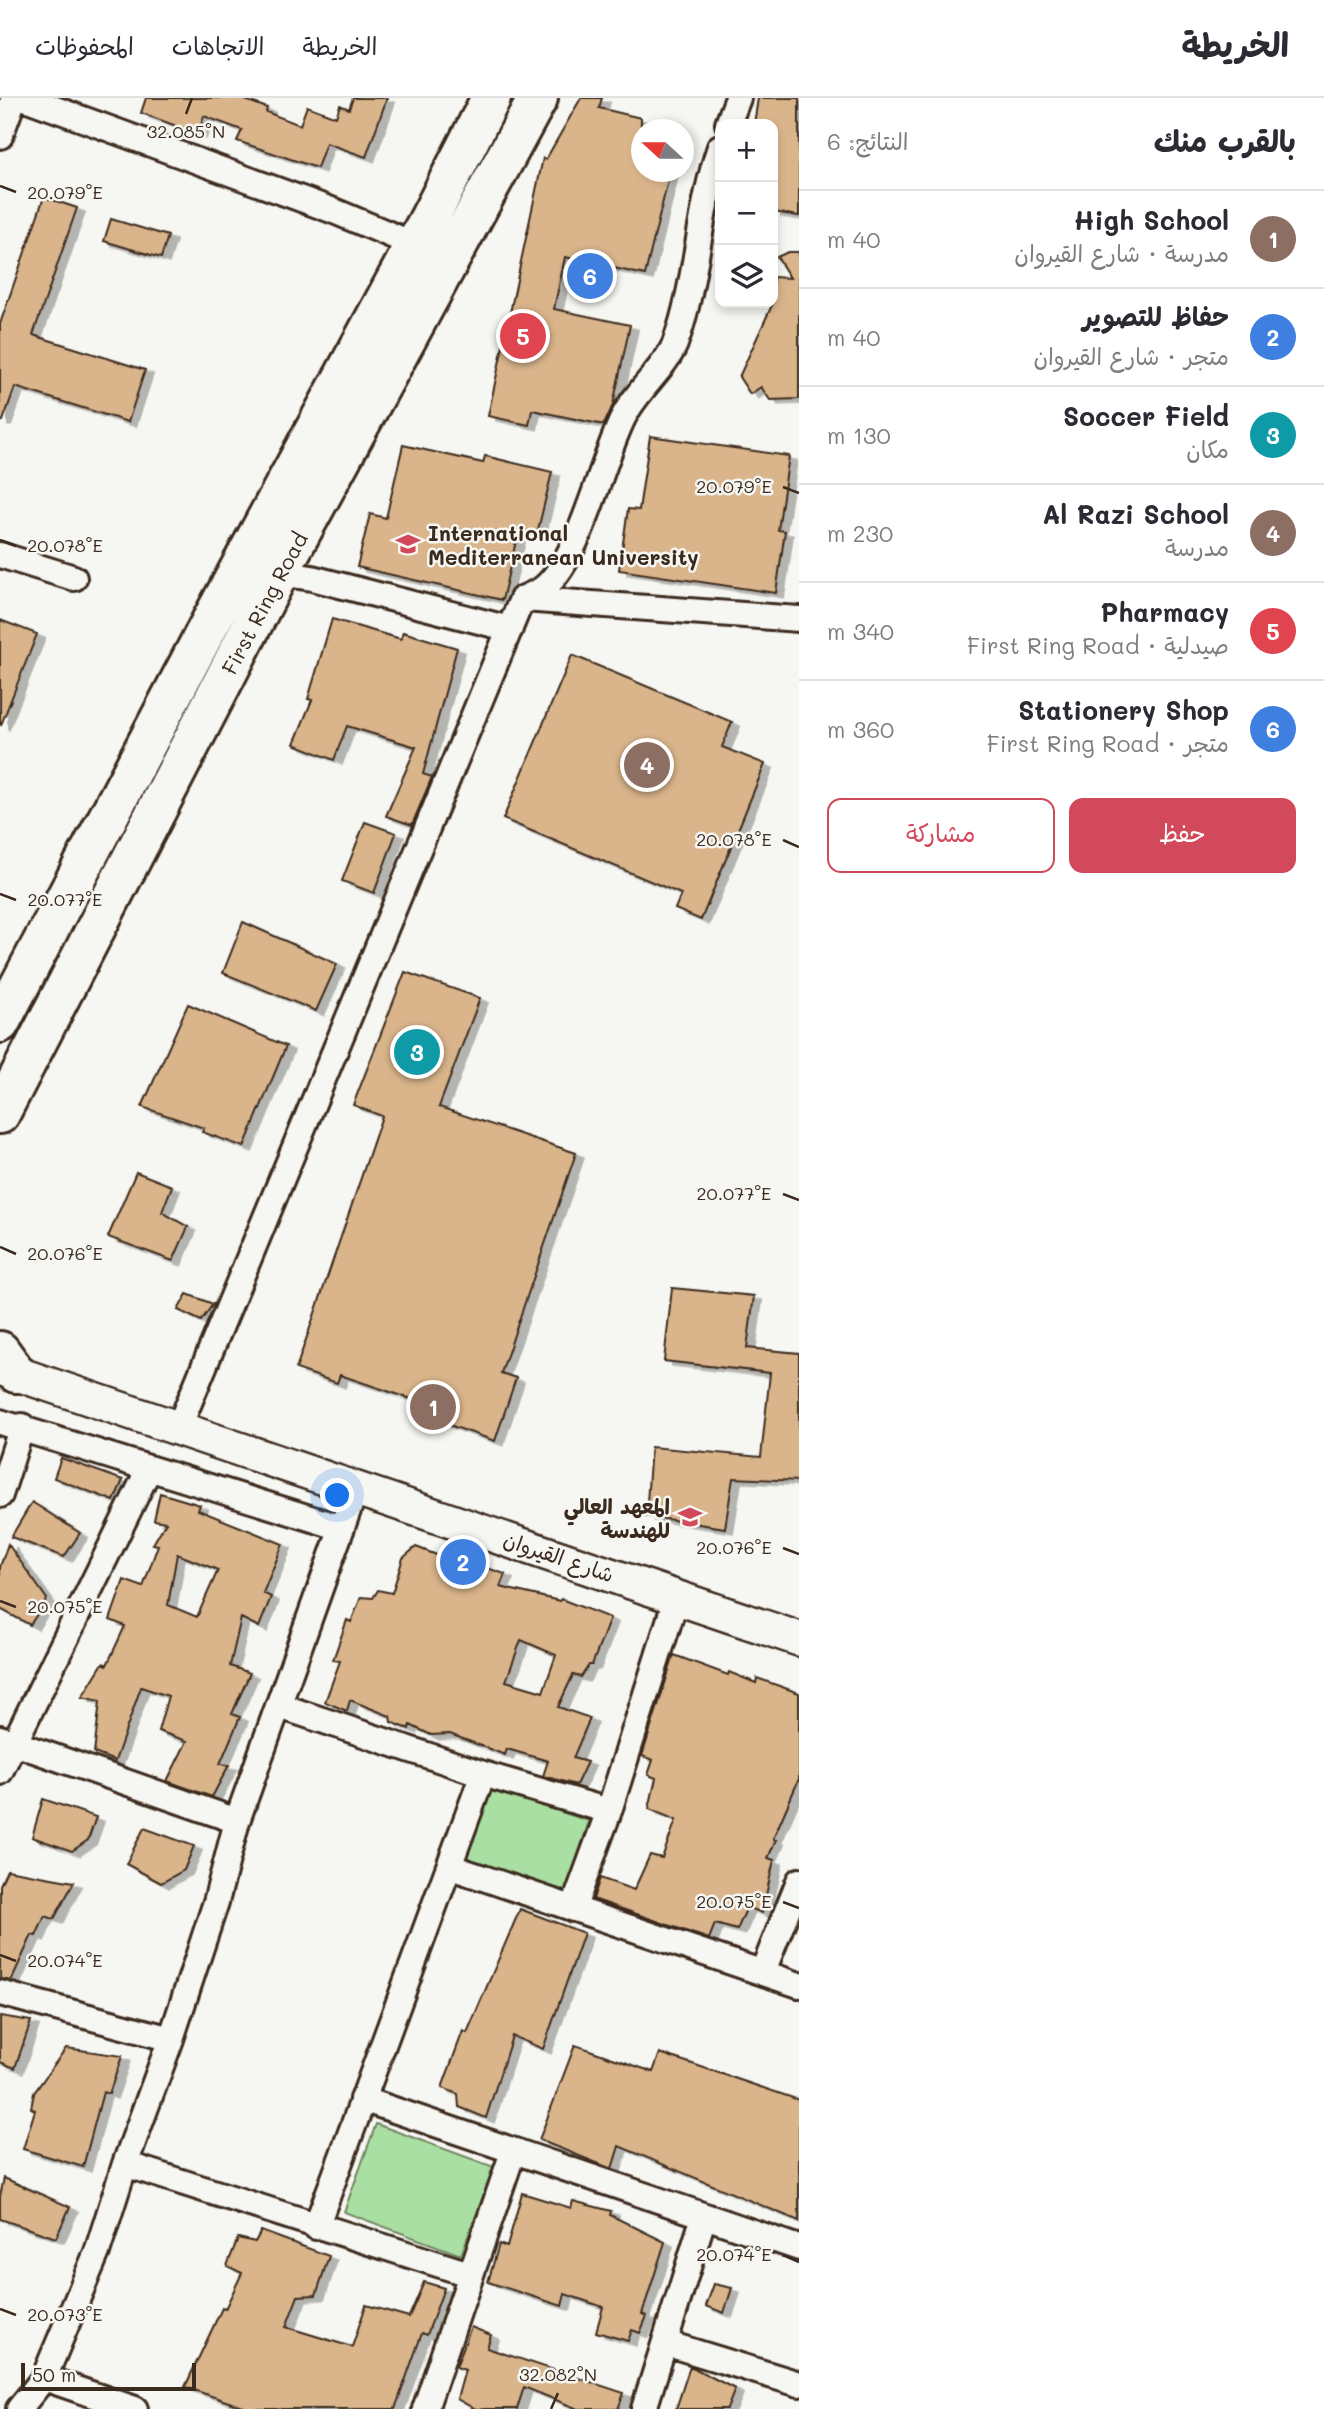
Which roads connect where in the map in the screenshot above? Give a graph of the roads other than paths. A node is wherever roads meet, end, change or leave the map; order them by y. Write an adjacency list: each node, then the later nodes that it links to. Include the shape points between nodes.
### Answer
1 (14, 98): 7 (street)
2 (25, 98): 9 (street)
3 (491, 98): 9 (main road, First Ring Road)
4 (538, 98): 11 (main road, First Ring Road)
5 (738, 98): 6 (street)
6 (730, 119)
7 (0, 136)
8 (715, 162): 13 (street, via 674,347 623,417 562,564 545,587)
9 (415, 245): 16 (main road, First Ring Road)
10 (0, 555): 12 (street)
11 (279, 573): 15 (street); 17 (main road, First Ring Road)
12 (74, 578)
13 (522, 599): 14 (street); 15 (street)
14 (799, 619)
15 (510, 629): 20 (street)
16 (0, 1023)
17 (0, 1114)
18 (3, 1365): 20 (main road, شارع القيروان)
19 (11, 1424): 21 (street); 23 (street)
20 (179, 1427): 22 (main road, شارع القيروان)
21 (149, 1469): 24 (street); 28 (street)
22 (356, 1489): 24 (street); 25 (main road, شارع القيروان)
23 (0, 1495)
24 (342, 1528): 27 (street)
25 (677, 1596): 26 (main road, شارع القيروان); 31 (street)
26 (799, 1639)
27 (280, 1706): 30 (street); 32 (street)
28 (8, 1741): 29 (street); 32 (street)
29 (0, 1772)
30 (483, 1774): 31 (street); 33 (street)
31 (609, 1811): 35 (street)
32 (237, 1821): 39 (street)
33 (451, 1867): 35 (street); 40 (street)
34 (799, 1881): 36 (street)
35 (573, 1909): 36 (street)
36 (763, 1971): 37 (street)
37 (799, 1985)
38 (0, 1993): 39 (street)
39 (171, 2039): 42 (street)
40 (362, 2099): 41 (street); 44 (street)
41 (513, 2152): 43 (street); 46 (street)
42 (125, 2164): 44 (street); 48 (street, via 97,2252)
43 (704, 2216): 45 (street); 47 (street)
44 (316, 2227): 46 (street)
45 (799, 2248)
46 (469, 2274): 52 (street)
47 (665, 2343): 49 (street); 53 (street)
48 (44, 2378): 50 (street); 51 (street)
49 (799, 2384)
50 (19, 2409)
51 (135, 2409)
52 (425, 2409)
53 (644, 2409)

